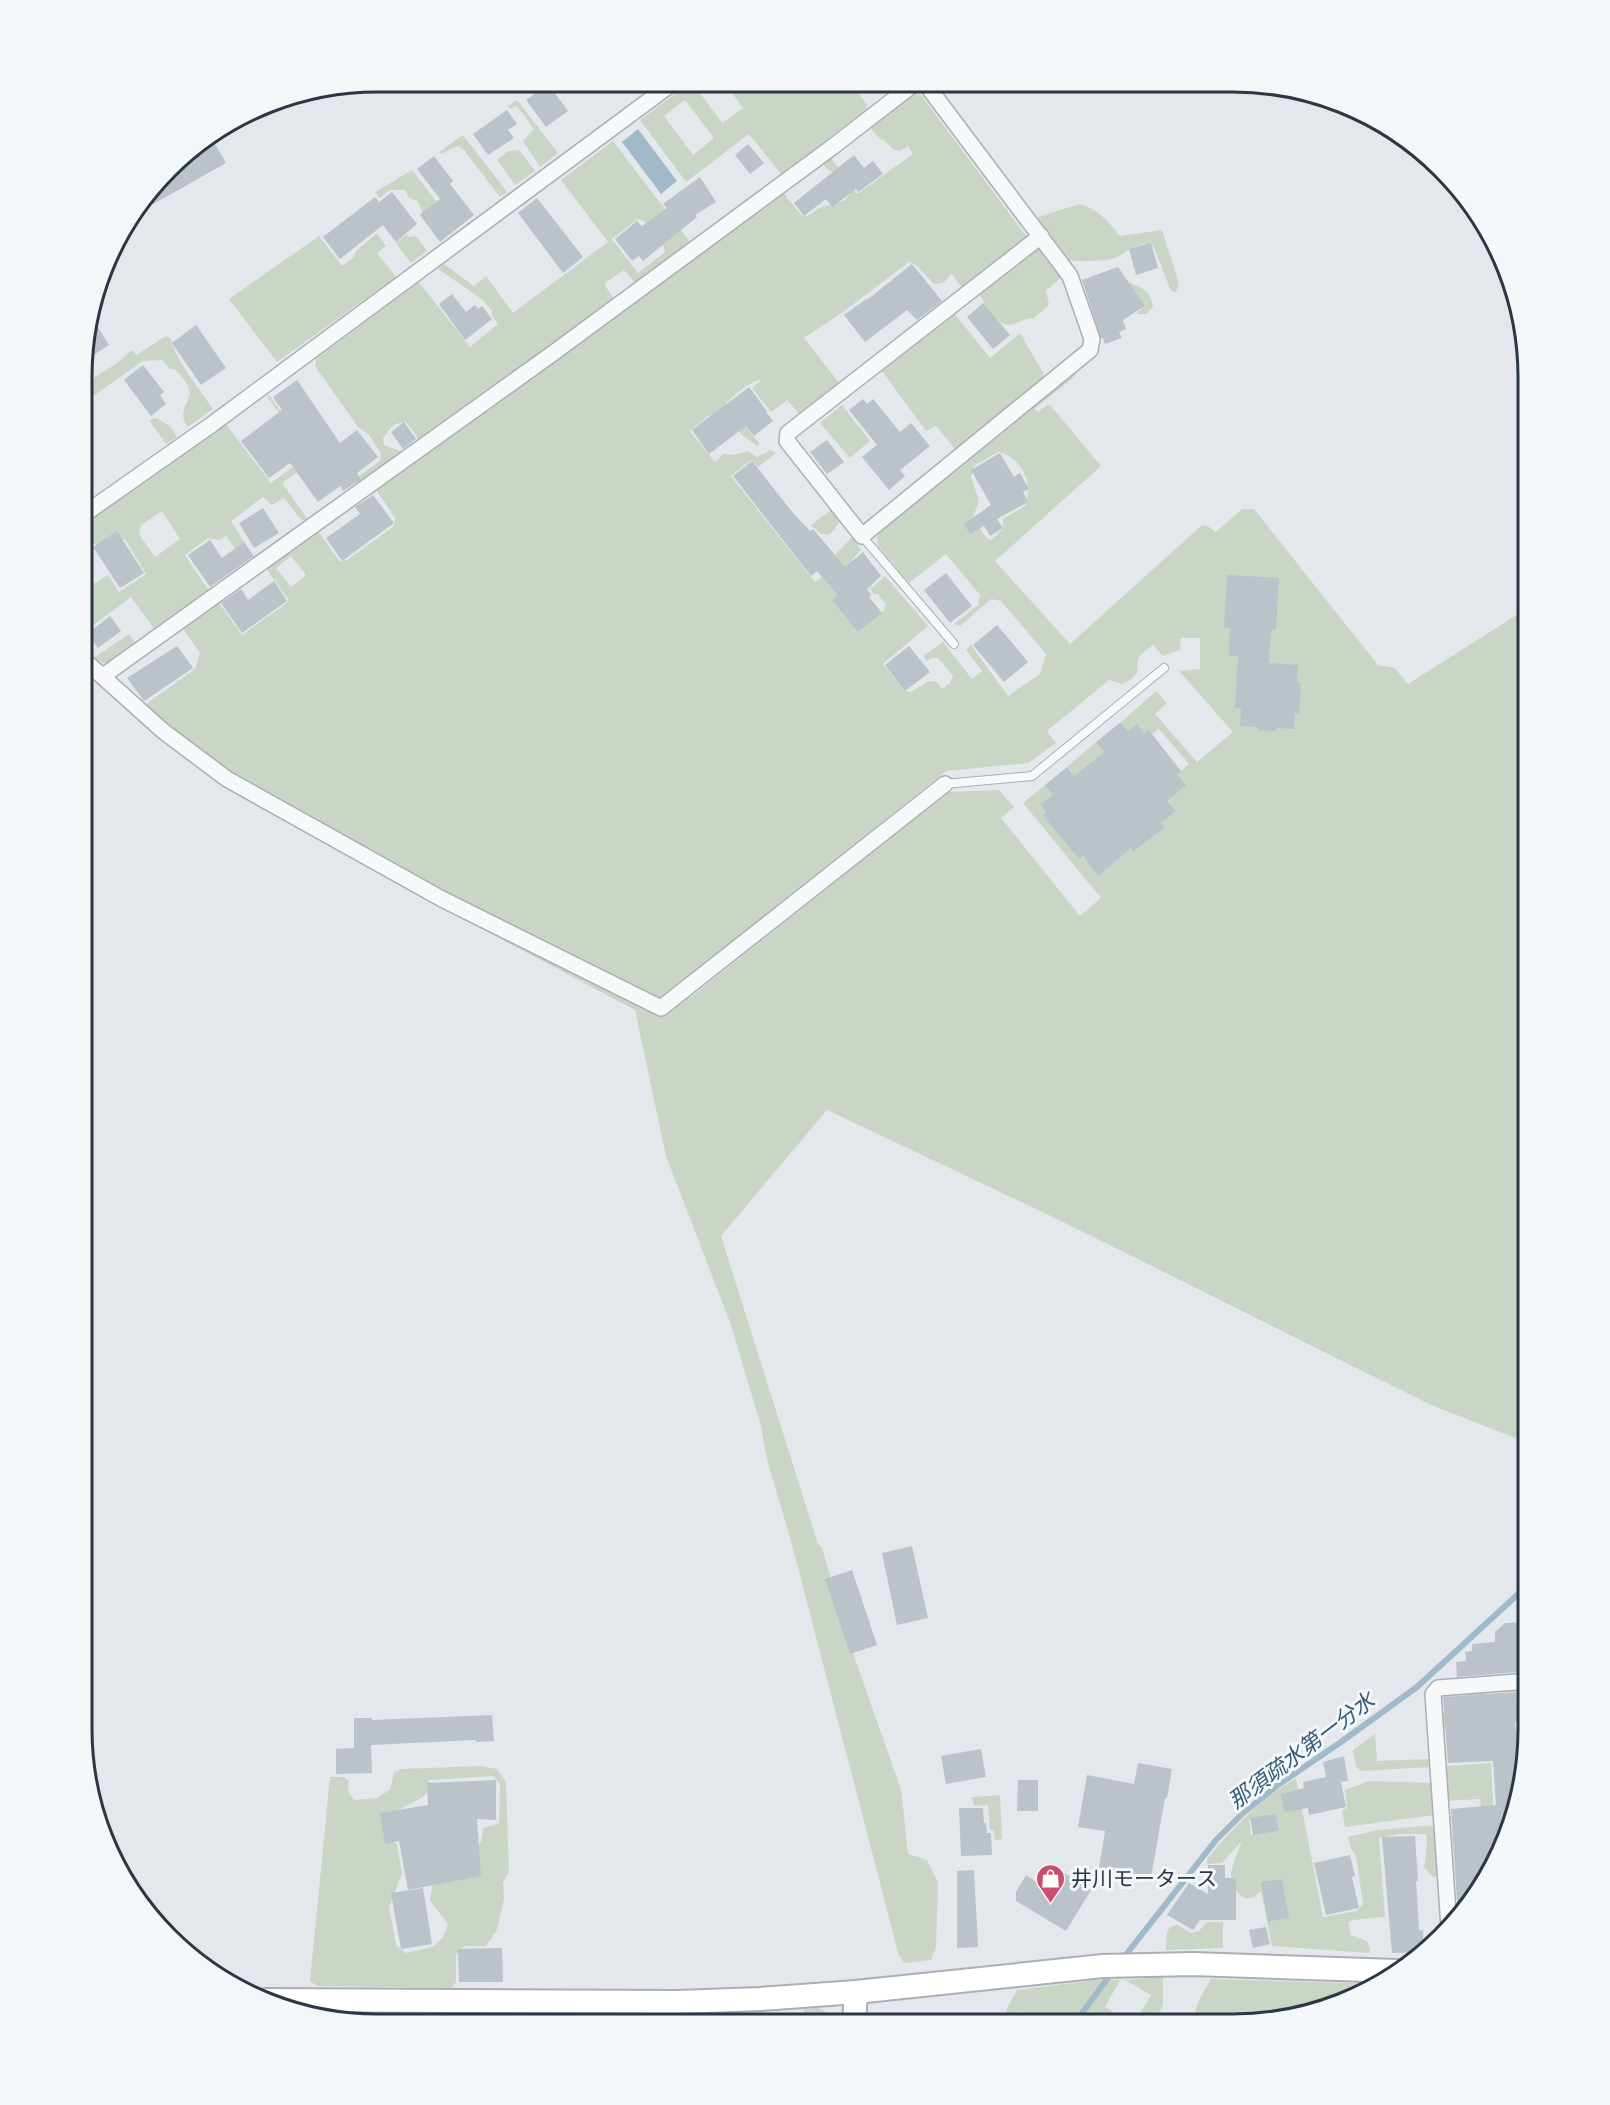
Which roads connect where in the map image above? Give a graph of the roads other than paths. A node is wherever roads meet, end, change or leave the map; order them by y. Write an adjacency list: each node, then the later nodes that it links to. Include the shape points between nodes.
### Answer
1 (661, 92): 5 (street)
2 (902, 92): 10 (street, via 556,351)
3 (932, 92): 4 (street)
4 (1041, 236): 6 (street, via 1070,276 1092,339 1090,350); 6 (street, via 788,433 787,441)
5 (92, 509)
6 (862, 536): 7 (lane)
7 (954, 644)
8 (92, 666): 10 (street)
9 (1164, 668): 11 (lane, via 1032,776)
10 (104, 676): 11 (street, via 163,731 227,779 442,899 662,1008)
11 (945, 784)
12 (1518, 1682): 13 (street, via 1438,1688 1433,1694)
13 (1448, 1916)
14 (1383, 1971): 15 (street, via 1193,1964 1103,1966)
15 (856, 1992): 16 (street, via 678,2002); 17 (street)
16 (291, 2000)
17 (855, 2014)

